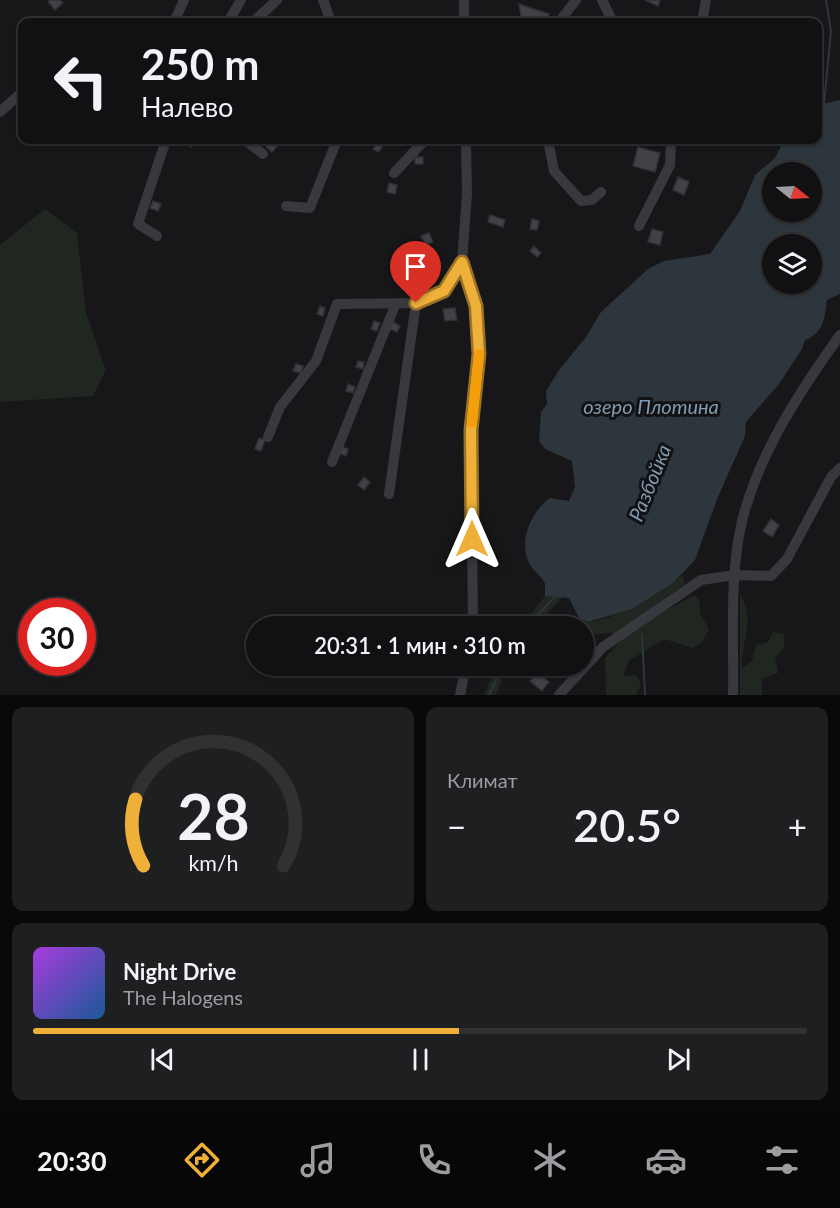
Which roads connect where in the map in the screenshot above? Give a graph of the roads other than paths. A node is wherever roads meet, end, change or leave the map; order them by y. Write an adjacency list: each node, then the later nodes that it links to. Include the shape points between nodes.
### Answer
1 (184, 0): 9 (street)
2 (241, 0): 10 (street)
3 (277, 0): 11 (street)
4 (323, 0): 12 (street)
5 (464, 0): 13 (street)
6 (576, 0): 14 (street)
7 (602, 0): 15 (street)
8 (706, 0): 16 (street)
9 (176, 18)
10 (230, 18)
11 (257, 18)
12 (330, 18)
13 (464, 18)
14 (562, 18)
15 (611, 18)
16 (703, 18)
17 (18, 96): 18 (street)
18 (0, 112)
19 (165, 144): 31 (street, via 138,224)
20 (251, 144): 26 (street)
21 (335, 144): 29 (street, via 310,208)
22 (421, 144): 27 (street)
23 (466, 144): 32 (street)
24 (549, 144): 28 (street, via 554,171 581,201 592,201)
25 (671, 144): 30 (street, via 670,165)
26 (263, 153)
27 (394, 173)
28 (601, 192)
29 (286, 207)
30 (639, 226)
31 (157, 236)
32 (462, 262): 34 (street, via 444,291); 41 (street, via 476,306 479,354 471,430)
33 (396, 303): 34 (street); 36 (street, via 337,304 316,361 280,407); 37 (street)
34 (416, 303): 39 (street)
35 (840, 335): 40 (street, via 765,459 742,520)
36 (268, 437)
37 (332, 462)
38 (840, 468): 40 (street, via 831,477 787,559 771,576)
39 (389, 494)
40 (735, 575): 44 (street, via 701,580 603,647); 45 (street)
41 (473, 616)
42 (464, 676): 43 (street)
43 (460, 695)
44 (559, 695)
45 (733, 695)

